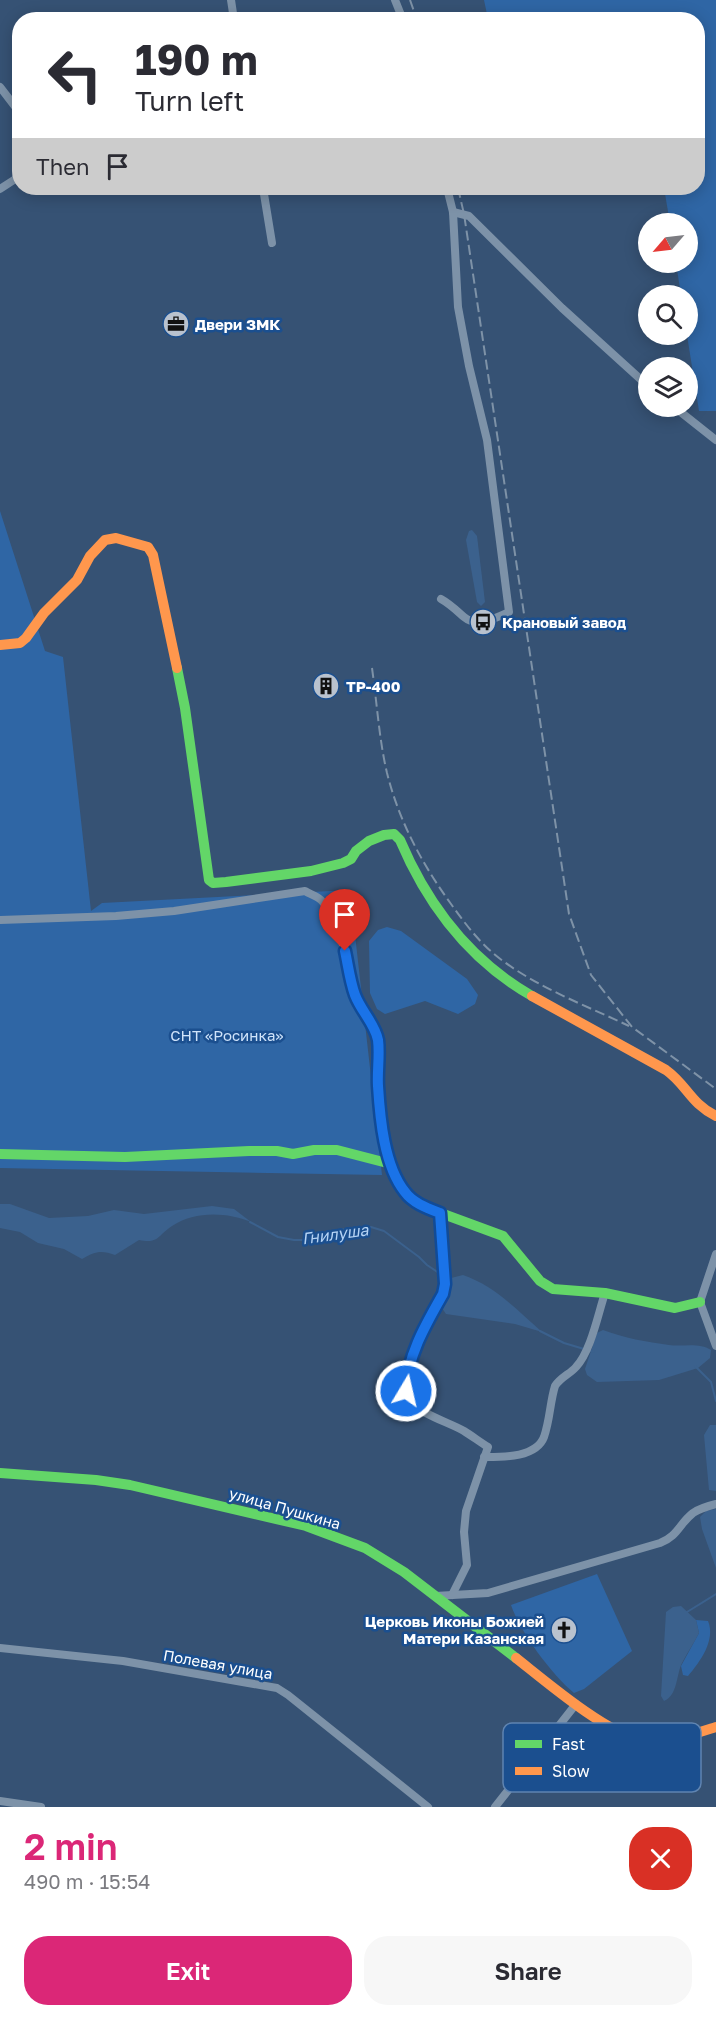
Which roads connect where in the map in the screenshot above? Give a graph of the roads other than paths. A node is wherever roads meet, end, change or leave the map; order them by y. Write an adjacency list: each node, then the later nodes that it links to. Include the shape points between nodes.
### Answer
1 (0, 87): 2 (street)
2 (12, 103)
3 (264, 195): 6 (street)
4 (449, 195): 5 (street)
5 (453, 213): 7 (street, via 470,216); 10 (street, via 458,307 486,440 509,612 479,622 466,619)
6 (272, 243)
7 (638, 377)
8 (687, 417): 9 (street)
9 (716, 440)
10 (441, 600)
11 (0, 645): 13 (street, via 20,643 26,638 77,580 90,556 105,540 116,538 148,547 177,664 209,880 213,883 323,868 351,859 374,839 394,834 425,893 469,946 501,975 670,1073 700,1107)
12 (0, 920): 15 (street, via 174,911 305,891 321,899 333,917 355,994 378,1041 378,1085)
13 (716, 1116)
14 (0, 1154): 15 (street, via 293,1154 336,1150)
15 (391, 1164): 16 (street, via 411,1198)
16 (440, 1213): 18 (street, via 503,1236 540,1281 553,1289); 21 (street, via 445,1284 415,1348 406,1391 415,1407 488,1447)
17 (716, 1254): 19 (street)
18 (605, 1293): 19 (street, via 675,1308); 21 (street, via 584,1356 555,1386 543,1440 522,1454)
19 (700, 1302): 20 (street)
20 (716, 1346)
21 (484, 1457): 24 (street, via 466,1511 467,1565)
22 (0, 1473): 25 (street, улица Пушкина, via 130,1485 306,1526 365,1548)
23 (716, 1504): 24 (street, via 692,1514 675,1535 660,1543 488,1593)
24 (452, 1595): 25 (street)
25 (435, 1596): 27 (street, улица Пушкина)
26 (0, 1648): 35 (street, Полевая улица, via 123,1661 277,1688)
27 (576, 1704): 28 (street); 29 (street, улица Пушкина)
28 (561, 1723)
29 (604, 1723)
30 (716, 1727): 31 (street, улица Пушкина)
31 (701, 1732)
32 (507, 1792): 36 (street)
33 (0, 1801): 34 (street)
34 (41, 1807)
35 (428, 1807)
36 (495, 1807)

